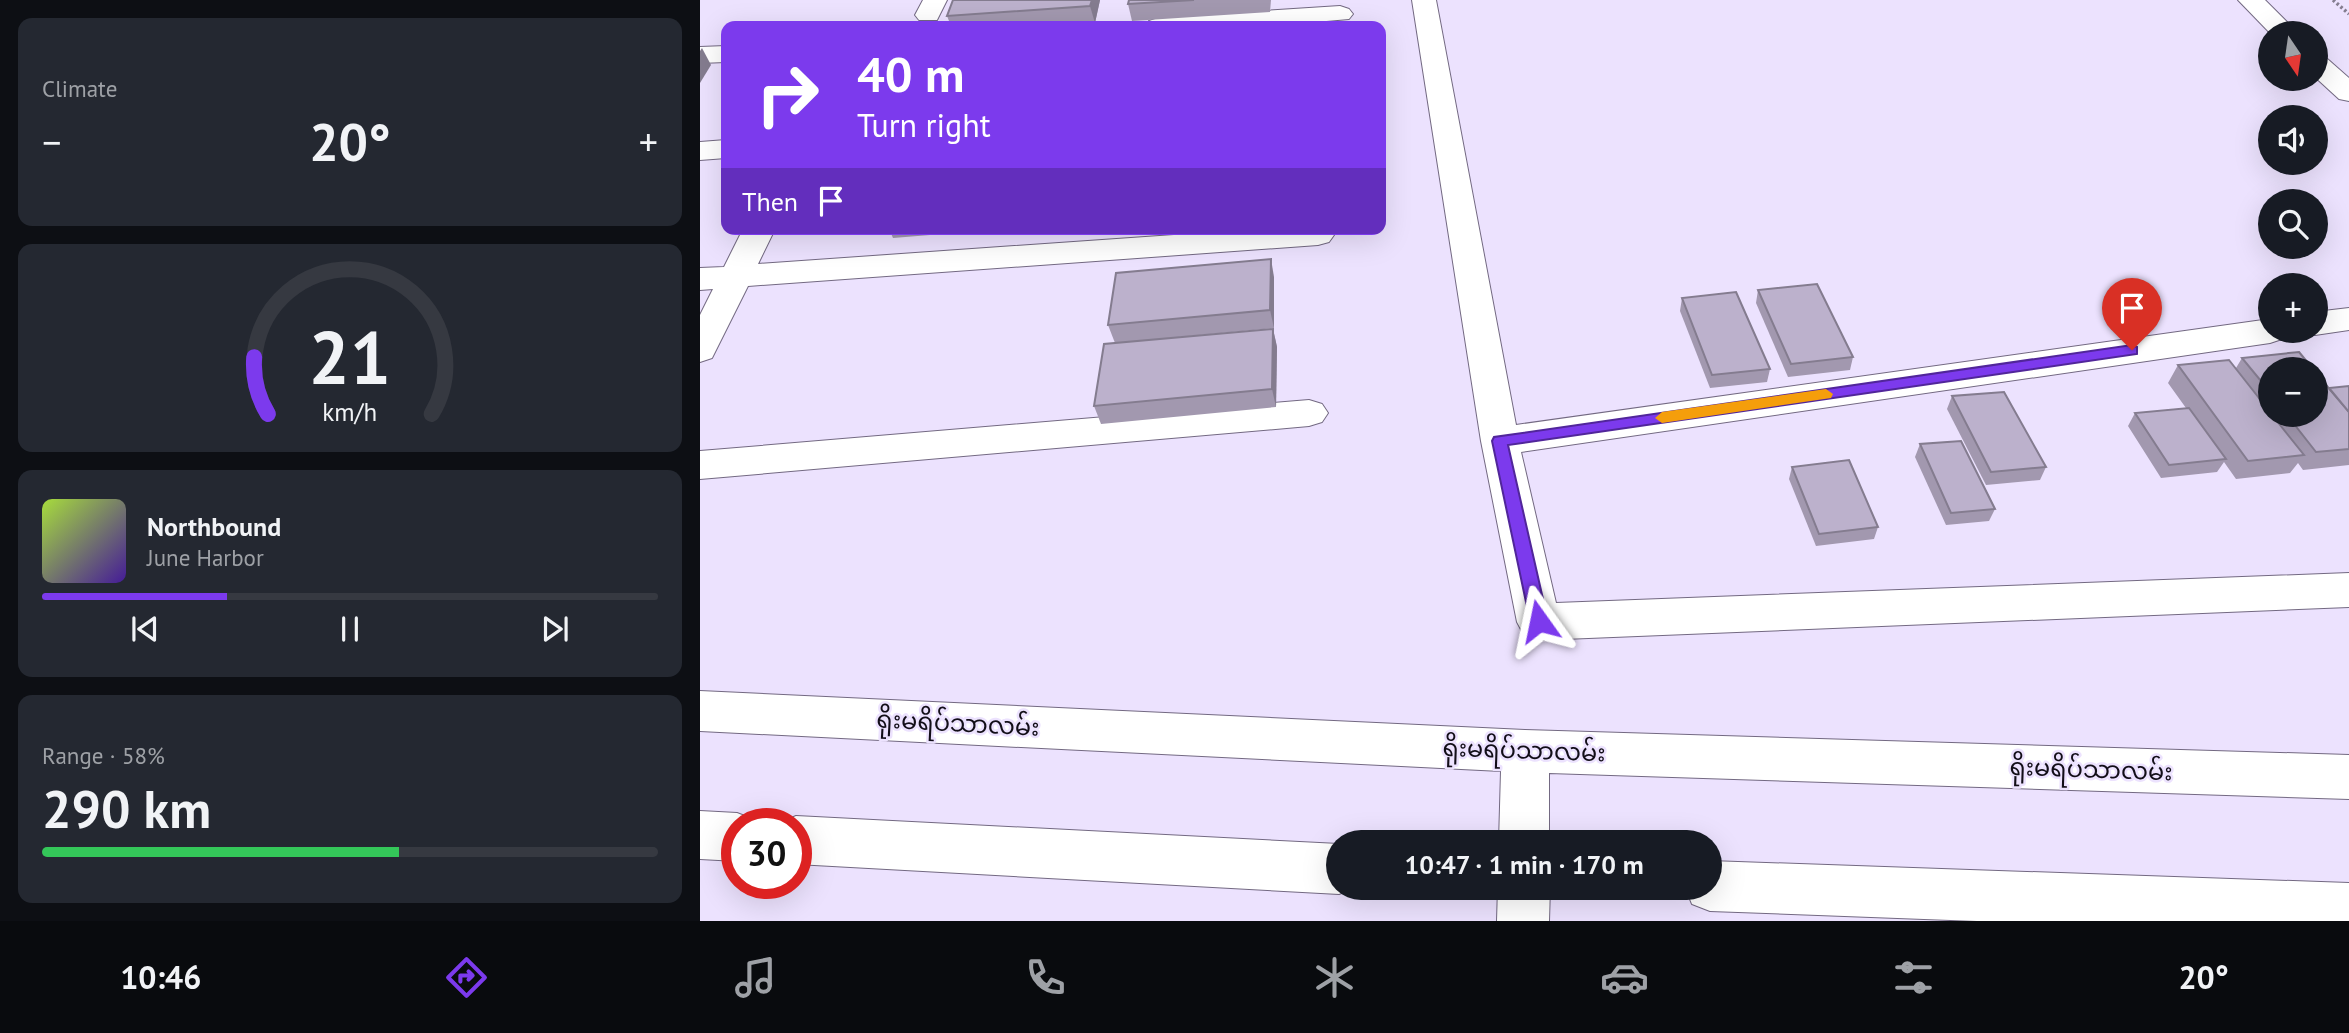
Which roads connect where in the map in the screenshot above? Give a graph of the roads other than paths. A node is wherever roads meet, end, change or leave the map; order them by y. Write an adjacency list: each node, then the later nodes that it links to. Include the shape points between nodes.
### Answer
1 (1424, 0): 23 (street)
2 (2250, 0): 5 (street)
3 (1340, 14): 4 (street)
4 (1234, 21)
5 (2272, 21)
6 (721, 54): 7 (street)
7 (700, 55)
8 (2349, 58): 9 (street)
9 (2328, 59)
10 (2328, 73): 11 (street)
11 (2349, 93)
12 (721, 149): 13 (street)
13 (700, 151)
14 (756, 235): 16 (street)
15 (1318, 235): 16 (street)
16 (734, 276): 17 (street); 21 (street)
17 (700, 279)
18 (2349, 319): 19 (street)
19 (2328, 322)
20 (2258, 333): 23 (street)
21 (700, 350)
22 (1309, 413): 24 (street)
23 (1500, 441): 25 (street, via 1539,621)
24 (700, 465)
25 (2349, 590)
26 (700, 711): 27 (street, ရိုးမရိပ်သာလမ်း)
27 (1525, 751): 28 (street, ရိုးမရိပ်သာလမ်း); 29 (street)
28 (2349, 777)
29 (1524, 830)
30 (700, 835): 31 (street)
31 (721, 836)
32 (812, 841): 33 (street)
33 (1326, 868)
34 (1722, 886): 36 (street)
35 (1524, 900): 37 (street)
36 (2349, 909)
37 (1523, 921)

